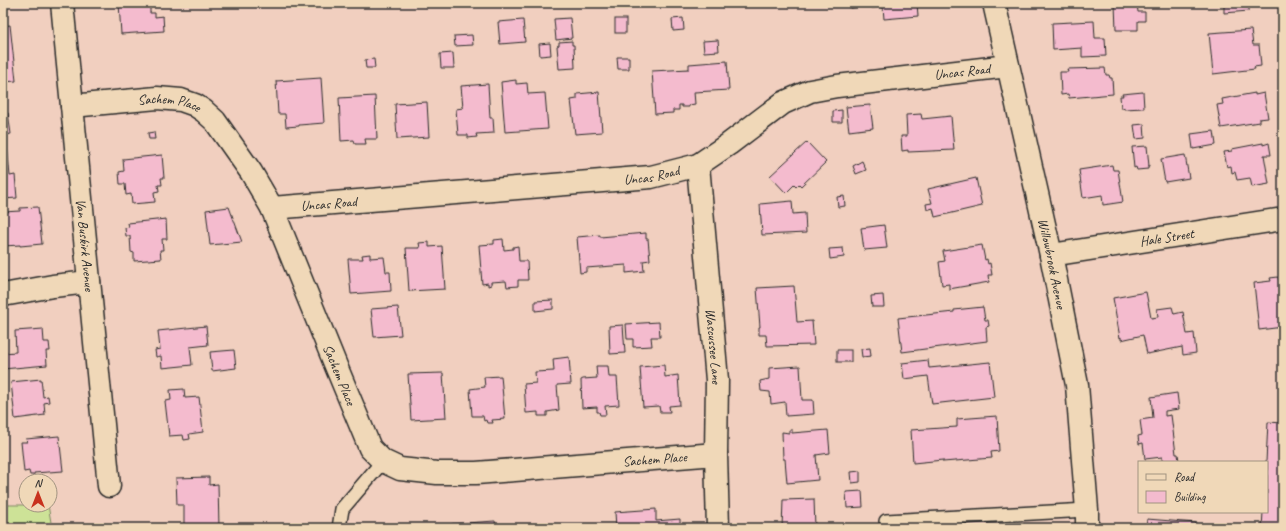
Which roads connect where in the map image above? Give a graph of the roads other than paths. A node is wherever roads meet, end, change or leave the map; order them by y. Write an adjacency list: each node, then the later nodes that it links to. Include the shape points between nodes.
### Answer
1 (62, 3): 4 (street, Van Buskirk Avenue)
2 (994, 3): 3 (street, Willowbrook Avenue)
3 (1008, 66): 5 (street, Uncas Road, via 810,91 783,103); 8 (street, Willowbrook Avenue)
4 (72, 106): 6 (street, Sachem Place, via 157,98 195,104 215,121 251,172); 9 (street, Van Buskirk Avenue)
5 (698, 165): 6 (street, Uncas Road, via 651,178); 11 (street, Wascussee Lane, via 717,380)
6 (272, 208): 12 (street, Sachem Place, via 370,448)
7 (1283, 219): 8 (street, Hale Street)
8 (1051, 255): 14 (street, Willowbrook Avenue, via 1077,385)
9 (89, 282): 10 (street); 13 (street, Van Buskirk Avenue)
10 (3, 295)
11 (716, 454): 12 (street, Sachem Place, via 476,473 437,473 400,469); 17 (street, Wascussee Lane)
12 (383, 461): 16 (lane, via 342,510)
13 (109, 486)
14 (1087, 519): 15 (lane)
15 (886, 521)
16 (339, 528)
17 (718, 528)

